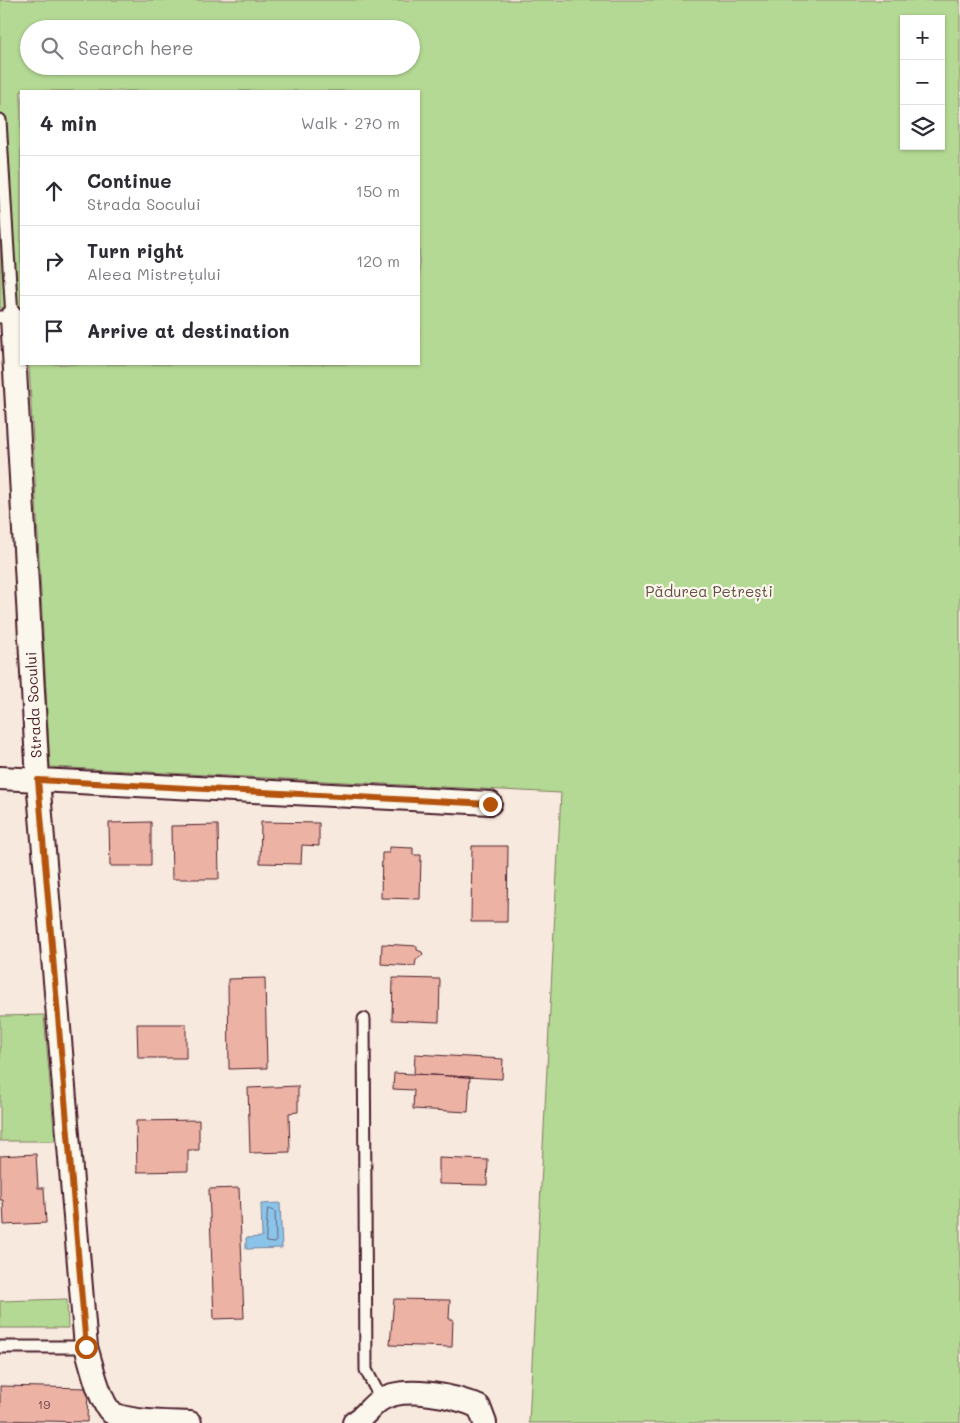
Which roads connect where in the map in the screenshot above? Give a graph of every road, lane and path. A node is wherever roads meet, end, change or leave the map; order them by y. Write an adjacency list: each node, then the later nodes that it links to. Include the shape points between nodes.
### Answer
1 (0, 120): 2 (lane, Strada Socului)
2 (6, 317): 4 (street, Strada Socului)
3 (0, 778): 4 (street)
4 (38, 780): 5 (street); 8 (street, Strada Socului)
5 (490, 804)
6 (364, 1019): 9 (lane, via 366,1370)
7 (0, 1347): 8 (lane)
8 (86, 1347): 10 (street, Strada Socului, via 110,1411 122,1419)
9 (381, 1399): 11 (street); 12 (street, via 396,1395 439,1394 462,1399 479,1407)
10 (190, 1423)
11 (354, 1423)
12 (485, 1423)

